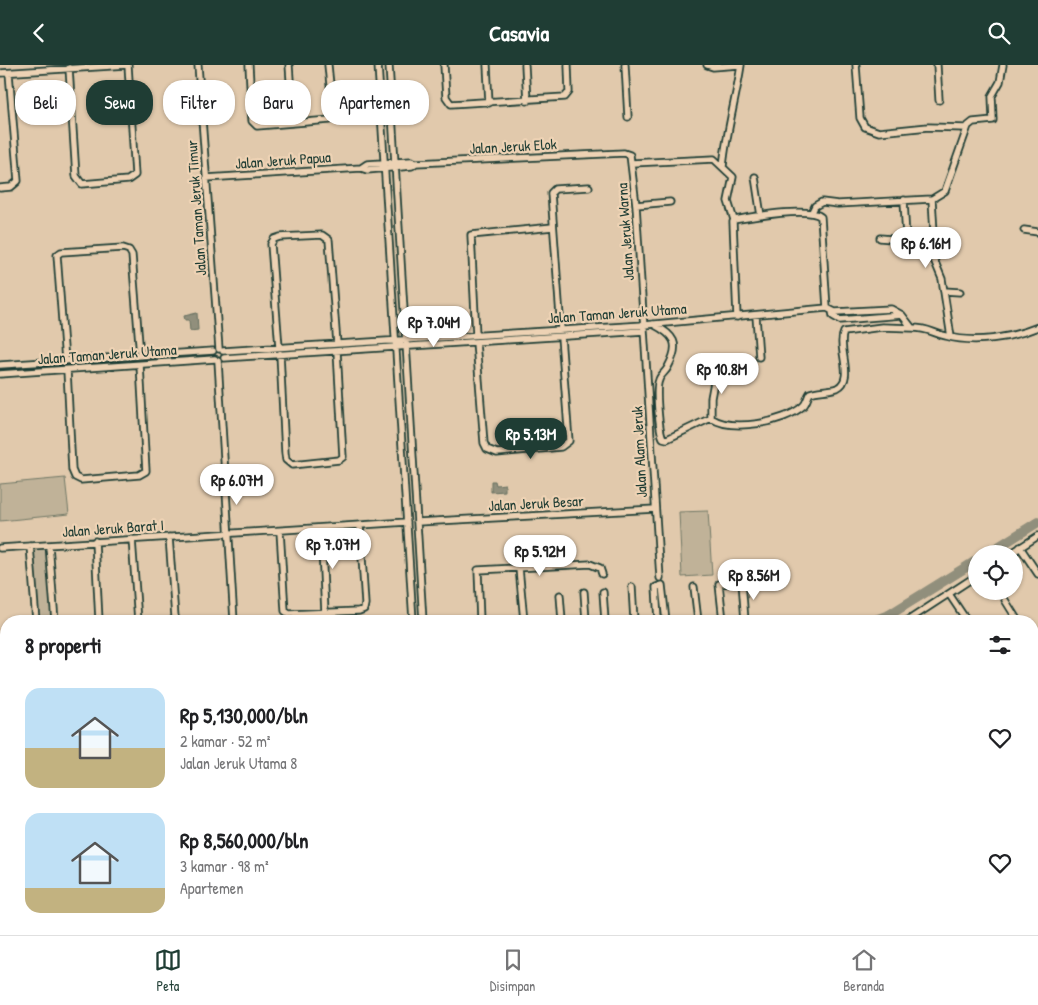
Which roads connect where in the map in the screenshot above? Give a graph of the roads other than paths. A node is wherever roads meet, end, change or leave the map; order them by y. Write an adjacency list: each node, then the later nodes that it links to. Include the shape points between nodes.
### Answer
1 (128, 65): 19 (street); 19 (street, via 134,175 128,180 82,184 76,176)
2 (198, 65): 38 (street, Jalan Taman Jeruk Timur)
3 (249, 65): 22 (street)
4 (289, 65): 23 (street)
5 (328, 65): 28 (street, via 332,118 328,122)
6 (378, 65): 34 (street)
7 (389, 65): 35 (street)
8 (444, 65): 26 (street, via 447,101)
9 (487, 65): 26 (street)
10 (525, 65): 24 (street)
11 (568, 65): 24 (street, via 568,96)
12 (626, 65): 27 (street)
13 (707, 65): 14 (street)
14 (740, 65): 36 (street)
15 (856, 65): 31 (street, via 860,118 865,127 879,132 928,127)
16 (937, 65): 25 (street)
17 (1003, 65): 31 (street, via 1000,82 992,96 993,120 973,122)
18 (60, 67): 19 (street); 21 (street)
19 (70, 68)
20 (0, 73): 21 (street)
21 (9, 73): 40 (street, via 18,181 11,187)
22 (250, 80)
23 (290, 80)
24 (527, 101): 26 (street)
25 (939, 101)
26 (490, 103)
27 (628, 117)
28 (311, 122)
29 (256, 125): 30 (street)
30 (269, 125)
31 (966, 128): 41 (street, via 944,191)
32 (612, 154): 33 (street, Jalan Jeruk Warna, via 627,153); 35 (street, Jalan Jeruk Elok)
33 (632, 163): 36 (street, via 714,159); 44 (street, Jalan Jeruk Warna)
34 (382, 165): 35 (street, Jalan Jeruk Papua); 38 (street, Jalan Jeruk Papua, via 367,170); 66 (street)
35 (395, 165): 64 (street)
36 (723, 167): 47 (street, via 733,177 728,201)
37 (755, 177): 46 (street)
38 (206, 178): 68 (street, Jalan Taman Jeruk Timur)
39 (588, 187): 48 (street, via 553,190)
40 (0, 188)
41 (932, 199): 42 (street); 52 (street, via 934,233 930,249)
42 (904, 200): 45 (street, via 818,203); 51 (street, via 906,238)
43 (670, 202): 44 (street)
44 (636, 205): 59 (street, Jalan Jeruk Warna)
45 (812, 212): 46 (street); 54 (street, via 821,217)
46 (761, 216): 47 (street)
47 (734, 220): 56 (street, via 731,227)
48 (553, 227): 61 (street); 63 (street, via 471,235)
49 (1024, 230): 50 (street)
50 (1038, 232)
51 (880, 237)
52 (944, 291): 53 (street); 62 (street)
53 (960, 292)
54 (829, 310): 55 (street, Jalan Taman Jeruk Utama); 60 (street, via 840,320 902,315)
55 (756, 316): 56 (street, Jalan Taman Jeruk Utama); 72 (street)
56 (738, 317): 57 (street, Jalan Taman Jeruk Utama)
57 (652, 324): 59 (street, Jalan Taman Jeruk Utama); 80 (street, via 670,334 674,346 658,383 661,435 672,438)
58 (1038, 327): 62 (street, via 994,338)
59 (644, 328): 61 (street, Jalan Taman Jeruk Utama); 83 (street, Jalan Alam Jeruk)
60 (912, 328): 62 (street, via 929,329); 80 (street, via 882,327 844,333 845,378 842,384 810,393 805,406 768,422 724,425)
61 (561, 333): 63 (street, Jalan Taman Jeruk Utama); 63 (street, via 568,441 561,447 497,453 487,449 484,443)
62 (951, 337)
63 (476, 339): 64 (street, Jalan Taman Jeruk Utama)
64 (408, 343): 66 (street, Jalan Taman Jeruk Utama); 82 (street)
65 (336, 344): 66 (street, Jalan Taman Jeruk Utama); 67 (street, Jalan Taman Jeruk Utama); 67 (street, via 329,240 322,235 280,237 271,244)
66 (395, 344): 69 (street, Jalan Taman Jeruk Utama); 81 (street)
67 (279, 347): 68 (street, Jalan Taman Jeruk Utama)
68 (218, 350): 71 (street, Jalan Taman Jeruk Utama); 73 (street); 73 (street)
69 (337, 351): 70 (street, Jalan Taman Jeruk Utama); 70 (street, via 343,457 292,465 286,461 285,453)
70 (280, 354): 73 (street, Jalan Taman Jeruk Utama)
71 (140, 356): 74 (street, Jalan Taman Jeruk Utama); 74 (street, via 129,250 61,252 57,255)
72 (759, 357)
73 (219, 359): 76 (street, Jalan Taman Jeruk Utama); 89 (street)
74 (65, 361): 75 (street, Jalan Taman Jeruk Utama)
75 (0, 365)
76 (140, 365): 77 (street, Jalan Taman Jeruk Utama); 77 (street, via 146,471 139,475 80,480 72,470)
77 (67, 370): 79 (street, Jalan Taman Jeruk Utama)
78 (716, 371): 80 (street)
79 (0, 374)
80 (711, 418)
81 (402, 441): 82 (street); 85 (street)
82 (413, 441): 84 (street)
83 (655, 509): 84 (street, Jalan Jeruk Besar); 102 (street, Jalan Alam Jeruk)
84 (418, 521): 119 (street)
85 (407, 523): 86 (street, Jalan Jeruk Barat I); 118 (street)
86 (360, 526): 87 (street, Jalan Jeruk Barat I); 111 (street, via 364,609)
87 (321, 528): 88 (street, Jalan Jeruk Barat I); 111 (street)
88 (280, 531): 89 (street, Jalan Jeruk Barat I); 111 (street, via 285,611 289,614)
89 (229, 535): 91 (street, Jalan Jeruk Barat I); 117 (street)
90 (1038, 536): 96 (street)
91 (169, 537): 92 (street, Jalan Jeruk Barat I); 116 (street)
92 (132, 539): 93 (street, Jalan Jeruk Barat I); 115 (street)
93 (95, 541): 95 (street, Jalan Jeruk Barat I); 114 (street)
94 (30, 545): 95 (street, Jalan Jeruk Barat I); 97 (street, Jalan Jeruk Barat I); 112 (street)
95 (49, 545): 113 (street)
96 (1023, 545)
97 (0, 548)
98 (1023, 552): 101 (street)
99 (520, 568): 100 (street, via 596,564); 120 (street, via 478,570); 121 (street)
100 (602, 574)
101 (1038, 574)
102 (660, 578)
103 (968, 581): 108 (street)
104 (632, 587): 125 (street)
105 (694, 587): 128 (street)
106 (584, 592): 123 (street)
107 (602, 592): 124 (street)
108 (949, 594): 131 (street); 132 (street)
109 (560, 595): 122 (street)
110 (1005, 600): 133 (street)
111 (325, 613)
112 (36, 615)
113 (55, 615)
114 (99, 615)
115 (138, 615)
116 (175, 615)
117 (234, 615)
118 (413, 615)
119 (423, 615)
120 (480, 615)
121 (524, 615)
122 (562, 615)
123 (586, 615)
124 (604, 615)
125 (634, 615)
126 (658, 615): 127 (street, via 656,587 662,585)
127 (665, 615)
128 (697, 615)
129 (722, 615): 130 (street, via 719,584 742,582)
130 (745, 615)
131 (918, 615)
132 (963, 615)
133 (1014, 615)

